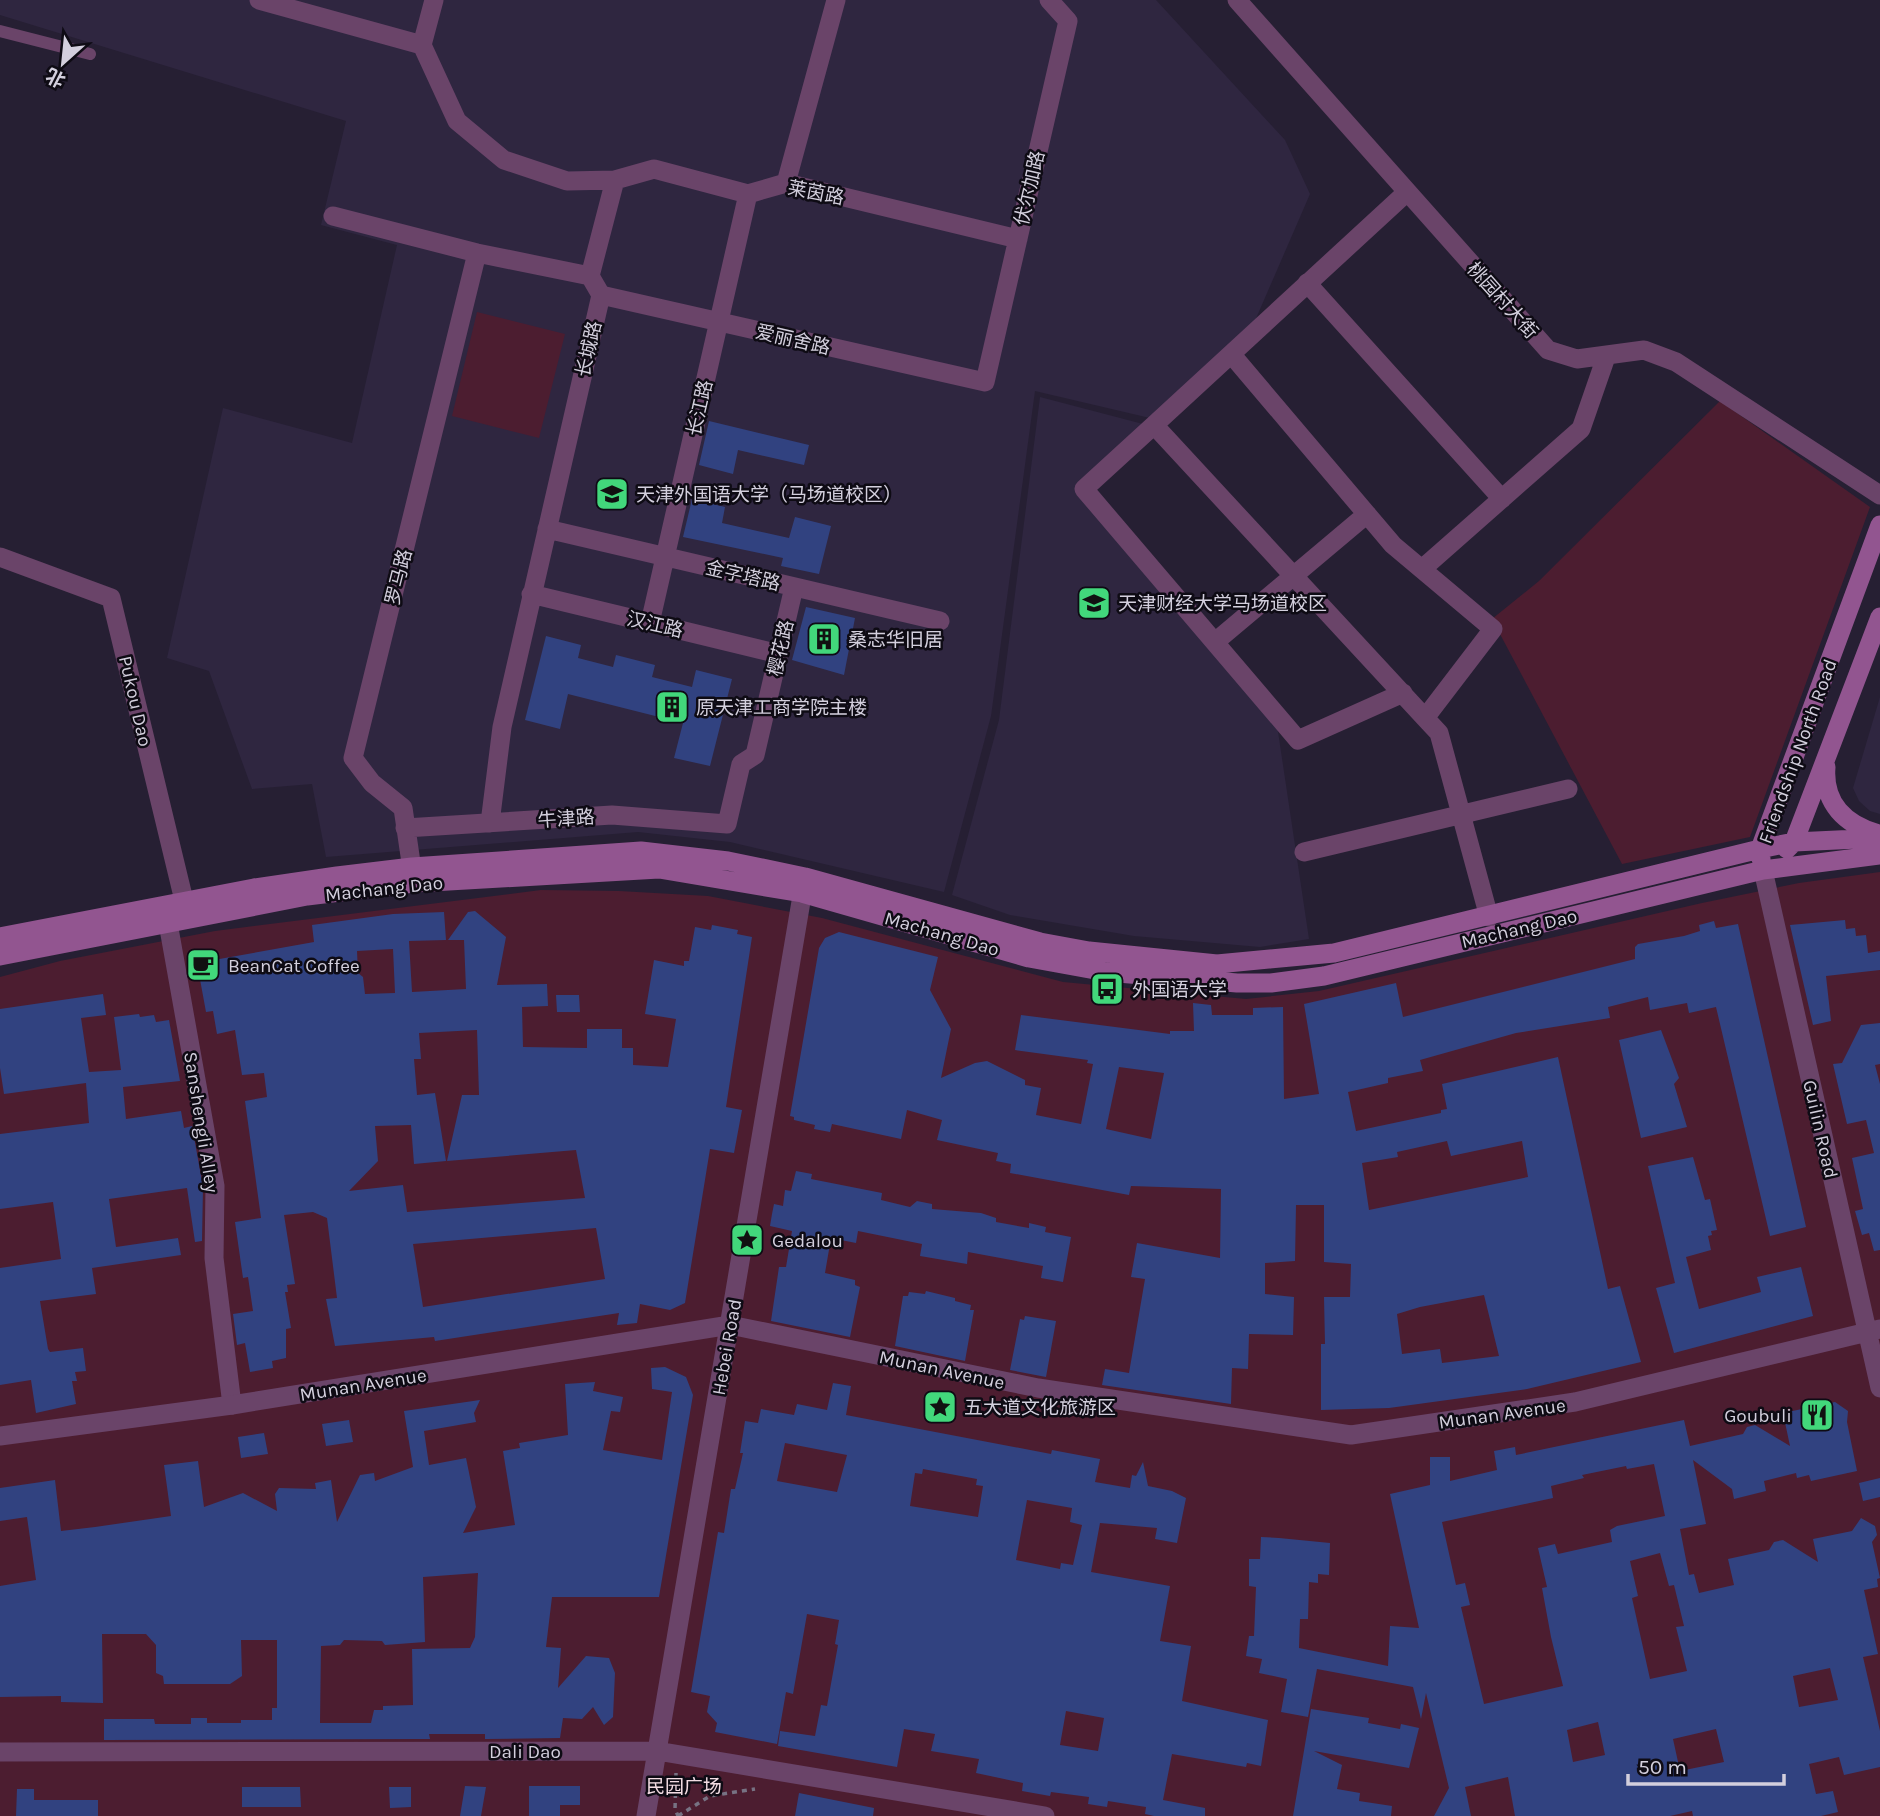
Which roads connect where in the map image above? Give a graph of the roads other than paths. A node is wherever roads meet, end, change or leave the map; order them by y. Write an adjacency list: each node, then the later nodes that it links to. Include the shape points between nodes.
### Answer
1 (259, 0): 7 (street)
2 (434, 0): 7 (street)
3 (836, 0): 10 (street)
4 (1049, 0): 14 (street, 伏尔加路, via 1068,21)
5 (1237, 0): 11 (street, 桃园村大街)
6 (0, 31): 8 (lane)
7 (422, 46): 9 (street, via 457,121 504,160 567,181)
8 (90, 54)
9 (615, 180): 12 (street, via 654,169); 16 (street)
10 (786, 183): 12 (street, 莱茵路); 14 (street, 莱茵路)
11 (1407, 192): 17 (street); 21 (street, 桃园村大街, via 1548,350 1577,359)
12 (747, 194): 19 (street, 长江路)
13 (333, 216): 15 (street)
14 (1018, 239): 22 (street, 伏尔加路)
15 (477, 253): 16 (street); 47 (street, 罗马路, via 353,758 372,783 402,808)
16 (590, 276): 18 (street, 长城路)
17 (1307, 283): 20 (street); 25 (street)
18 (601, 295): 19 (street, 爱丽舍路); 28 (street, 长城路)
19 (718, 322): 22 (street, 爱丽舍路); 30 (street, 长江路)
20 (1232, 355): 23 (street); 26 (street)
21 (1606, 357): 24 (street, 桃园村大街, via 1644,350 1676,362); 25 (street, via 1581,429)
22 (985, 382)
23 (1154, 425): 32 (street); 38 (street, via 1084,489)
24 (1880, 495)
25 (1502, 499): 31 (street)
26 (1367, 514): 31 (street, via 1393,545); 32 (street)
27 (1880, 524): 50 (main road, Friendship North Road)
28 (547, 529): 30 (street, 金字塔路); 34 (street, 长城路)
29 (0, 557): 56 (street, Pukou Dao, via 111,598)
30 (665, 557): 33 (street, 金字塔路); 37 (street, 长江路)
31 (1422, 569): 41 (street, via 1493,629)
32 (1294, 576): 38 (street); 40 (street)
33 (794, 587): 36 (street, 金字塔路); 39 (street, 樱花路)
34 (531, 594): 37 (street, 汉江路); 45 (street, 长城路, via 502,727)
35 (1880, 617): 42 (main road, Friendship North Road)
36 (940, 621)
37 (650, 623): 39 (street, 汉江路)
38 (1215, 642): 40 (street, via 1298,740)
39 (779, 654): 46 (street, 樱花路, via 755,755 741,764)
40 (1403, 693): 41 (street)
41 (1425, 718): 44 (street, via 1439,733)
42 (1827, 754): 48 (main road, via 1829,799 1843,818); 49 (main road, Friendship North Road)
43 (1568, 789): 44 (street)
44 (1461, 814): 51 (street); 57 (street)
45 (491, 822): 46 (street, 牛津路, via 612,815); 47 (street, 牛津路)
46 (727, 824)
47 (405, 828): 54 (street, 罗马路)
48 (1880, 836): 49 (main road, Machang Dao)
49 (1794, 842): 50 (main road, Machang Dao); 53 (main road, Friendship North Road)
50 (1760, 849): 53 (main road, Friendship North Road); 57 (main road, Machang Dao)
51 (1304, 852)
52 (1880, 855): 53 (main road, Machang Dao)
53 (1763, 870): 55 (main road, Machang Dao, via 1324,976 1271,983 1106,972 1029,958); 62 (street, Guilin Road)
54 (413, 875): 55 (main road, Machang Dao, via 659,869); 56 (main road, Machang Dao, via 307,896)
55 (803, 885): 57 (main road, Machang Dao, via 1040,942 1217,964 1334,953); 61 (street, Hebei Road)
56 (186, 910): 58 (main road, Machang Dao); 59 (main road, Machang Dao)
57 (1489, 917)
58 (168, 923): 60 (main road, Machang Dao); 64 (street, Sanshengli Alley, via 215,1186 214,1258)
59 (0, 937)
60 (0, 956)
61 (730, 1325): 62 (street, Munan Avenue, via 1038,1388 1351,1435 1576,1402); 64 (street, Munan Avenue); 67 (street, Hebei Road)
62 (1873, 1331): 63 (street, Guilin Road)
63 (1880, 1388)
64 (232, 1405): 65 (street, Munan Avenue)
65 (0, 1436)
66 (0, 1752): 67 (street, Dali Dao)
67 (667, 1753): 68 (street, Hebei Road); 69 (street, Dali Dao)
68 (646, 1816)
69 (1045, 1816)

